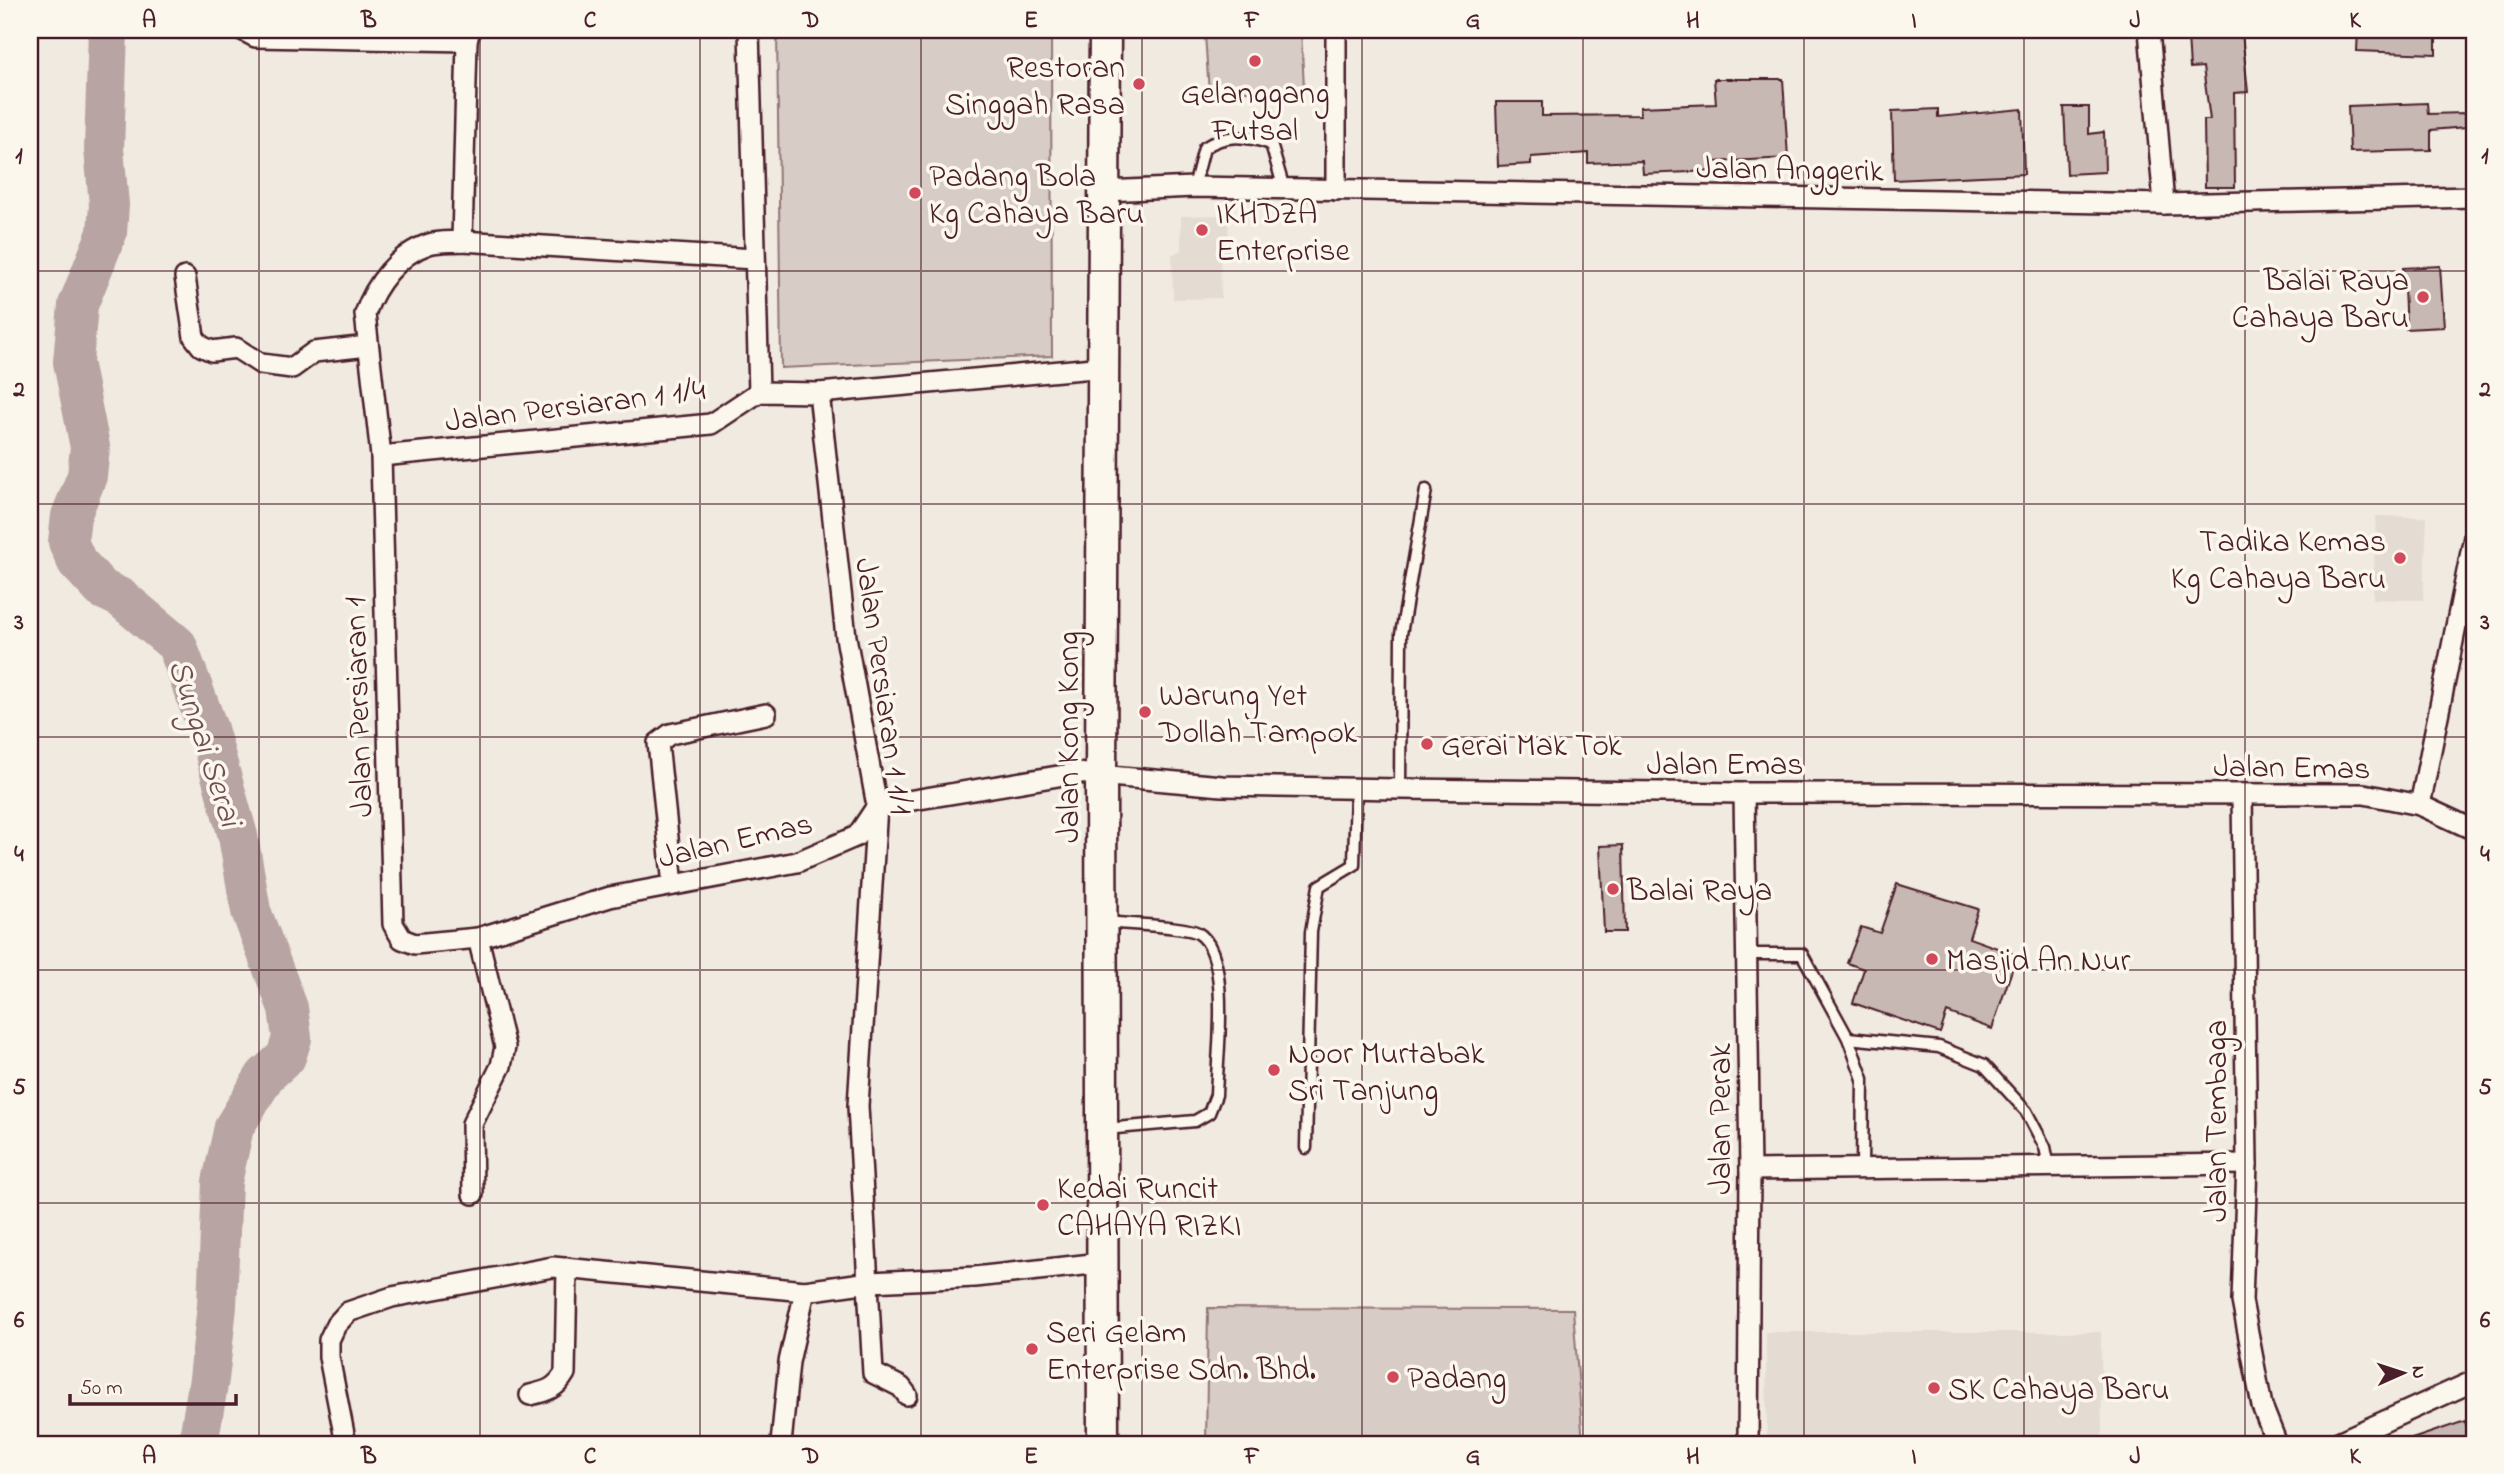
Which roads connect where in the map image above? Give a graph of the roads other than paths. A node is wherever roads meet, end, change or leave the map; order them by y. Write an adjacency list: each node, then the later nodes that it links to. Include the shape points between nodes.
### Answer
1 (749, 30): 14 (street)
2 (1105, 30): 10 (main road, Jalan Kong Kong)
3 (1336, 30): 9 (street)
4 (2148, 30): 12 (street)
5 (248, 34): 6 (street)
6 (468, 36): 13 (street)
7 (1194, 187): 8 (street, Jalan Anggerik); 8 (lane, via 1204,148 1221,136 1271,144); 10 (street, Jalan Anggerik)
8 (1284, 189): 9 (street, Jalan Anggerik)
9 (1336, 190): 12 (street, Jalan Anggerik)
10 (1105, 191): 17 (main road, Jalan Kong Kong)
11 (2474, 197): 12 (street, Jalan Anggerik)
12 (2164, 204)
13 (462, 241): 14 (street, Jalan Persiaran 1); 16 (street, Jalan Persiaran 1, via 429,244 396,264 373,292 365,314)
14 (754, 259): 18 (street)
15 (185, 277): 16 (street, via 194,337 212,351 236,348 261,364 292,368 314,352)
16 (368, 346): 20 (street, Jalan Persiaran 1)
17 (1105, 366): 19 (street); 24 (main road, Jalan Kong Kong)
18 (759, 392): 19 (street); 20 (street, Jalan Persiaran 1 1/4, via 711,424)
19 (819, 393): 30 (street, Jalan Persiaran 1 1/1, via 846,637)
20 (381, 456): 35 (street, Jalan Persiaran 1, via 393,924 401,939)
21 (1426, 490): 26 (lane, via 1401,634)
22 (2474, 537): 29 (street)
23 (766, 714): 32 (street, via 670,734 658,743)
24 (1101, 774): 25 (street, Jalan Emas, via 1222,786); 30 (street, Jalan Emas, via 1076,773); 33 (main road, Jalan Kong Kong)
25 (1356, 788): 26 (street, Jalan Emas); 39 (lane, via 1354,865 1319,886 1311,932)
26 (1400, 789): 27 (street, Jalan Emas)
27 (1744, 793): 28 (street, Jalan Emas); 36 (street, Jalan Perak)
28 (2242, 794): 29 (street, Jalan Emas, via 2364,794); 40 (street, Jalan Tembaga)
29 (2420, 805): 31 (street, Jalan Emas)
30 (877, 806): 32 (street, Jalan Emas, via 857,836 797,862); 47 (street, Jalan Persiaran 1 1/1, via 858,1106)
31 (2474, 830)
32 (673, 885): 34 (street, Jalan Emas, via 610,897)
33 (1102, 922): 38 (main road, Jalan Kong Kong); 38 (lane, via 1197,932 1211,947 1219,973 1216,1095 1209,1113 1195,1121)
34 (478, 938): 35 (street, Jalan Emas); 44 (street, via 505,1047 501,1066 472,1124)
35 (415, 944)
36 (1748, 954): 37 (lane, via 1802,954); 43 (street, Jalan Perak)
37 (1848, 1038): 41 (lane, via 1939,1047 1984,1065 2025,1111 2045,1147); 42 (lane, via 1863,1079)
38 (1103, 1129): 45 (main road, Jalan Kong Kong)
39 (1306, 1148)
40 (2247, 1164): 41 (street); 56 (street, Jalan Tembaga, via 2242,1301 2262,1406)
41 (2049, 1166): 42 (street)
42 (1862, 1168): 43 (street)
43 (1750, 1170): 55 (street, Jalan Perak)
44 (473, 1194)
45 (1101, 1263): 47 (street); 54 (main road, Jalan Kong Kong)
46 (567, 1268): 48 (street); 50 (street, via 565,1373 549,1391); 52 (street, via 535,1269 392,1297 348,1312 329,1340)
47 (870, 1282): 48 (street); 51 (street, Jalan Persiaran 1 1/1, via 873,1373)
48 (805, 1291): 53 (street, via 789,1362)
49 (2474, 1381): 57 (street)
50 (530, 1395)
51 (907, 1395)
52 (346, 1444)
53 (781, 1444)
54 (1103, 1444)
55 (1748, 1444)
56 (2277, 1444)
57 (2334, 1444)

